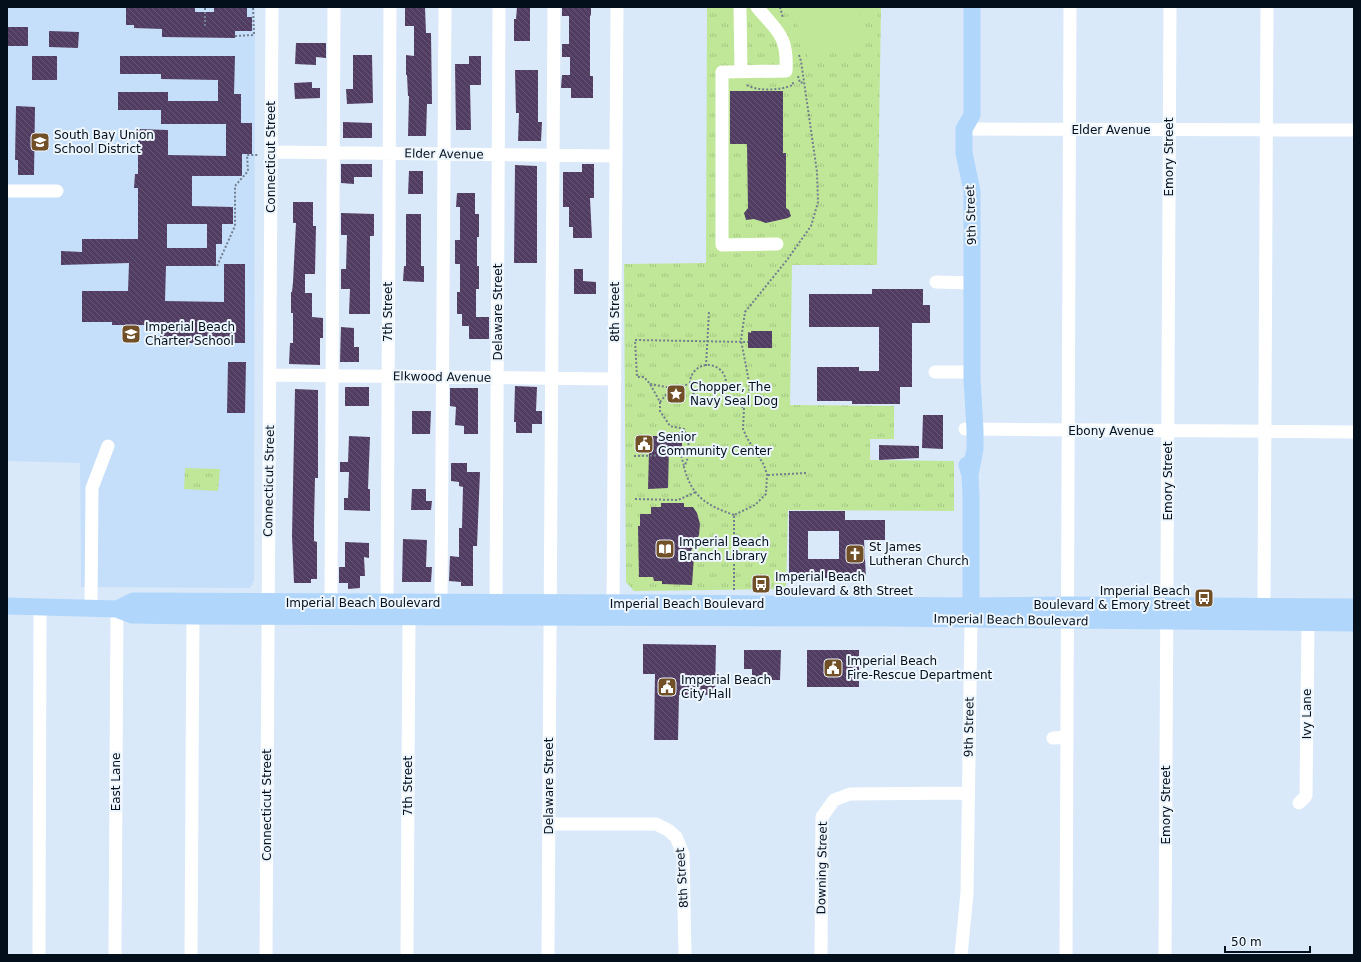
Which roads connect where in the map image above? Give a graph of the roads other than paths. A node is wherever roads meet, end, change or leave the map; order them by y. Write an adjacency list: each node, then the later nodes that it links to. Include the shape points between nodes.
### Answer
1 (272, 7): 21 (street, Connecticut Street)
2 (334, 7): 20 (street)
3 (390, 7): 22 (street, 7th Street)
4 (445, 7): 23 (street)
5 (499, 7): 24 (street, Delaware Street)
6 (554, 7): 25 (street, Delaware Street)
7 (617, 7): 26 (street, 8th Street)
8 (740, 7): 14 (street)
9 (757, 7): 14 (street, via 782,37 787,56 786,71)
10 (972, 7): 15 (main road, 9th Street)
11 (1070, 7): 16 (street)
12 (1170, 7): 17 (street, Emory Street)
13 (1267, 7): 18 (street)
14 (741, 71): 29 (street, via 722,72 722,245)
15 (971, 124): 16 (street, Elder Avenue); 31 (main road, 9th Street, via 964,153 972,191)
16 (1069, 129): 17 (street, Elder Avenue); 42 (street)
17 (1169, 130): 18 (street, Elder Avenue); 43 (street, Emory Street)
18 (1266, 130): 19 (street, Elder Avenue); 44 (street)
19 (1354, 130)
20 (334, 152): 21 (street, Elder Avenue); 22 (street, Elder Avenue); 35 (street)
21 (266, 153): 34 (street, Connecticut Street)
22 (388, 153): 23 (street, Elder Avenue); 36 (street, 7th Street)
23 (444, 154): 24 (street, Elder Avenue); 37 (street)
24 (499, 154): 25 (street, Elder Avenue); 38 (street, Delaware Street)
25 (554, 155): 26 (street, Elder Avenue); 39 (street, Delaware Street)
26 (616, 156): 40 (street, 8th Street)
27 (7, 191): 28 (street)
28 (57, 192)
29 (777, 244)
30 (936, 282): 31 (street)
31 (972, 284): 33 (main road, 9th Street)
32 (934, 372): 33 (street)
33 (972, 372): 41 (main road, 9th Street)
34 (270, 375): 35 (street, Elkwood Avenue); 56 (street, Connecticut Street)
35 (332, 376): 36 (street, Elkwood Avenue); 48 (street)
36 (387, 376): 37 (street, Elkwood Avenue); 55 (street, 7th Street)
37 (444, 377): 38 (street, Elkwood Avenue); 47 (street)
38 (497, 377): 39 (street, Elkwood Avenue); 57 (street, Delaware Street)
39 (552, 378): 40 (street, Elkwood Avenue); 58 (street, Delaware Street)
40 (614, 379): 59 (street, 8th Street)
41 (970, 430): 42 (street, Ebony Avenue); 60 (main road, 9th Street, via 965,458 970,476)
42 (1068, 431): 43 (street, Ebony Avenue); 61 (street)
43 (1168, 431): 44 (street, Ebony Avenue); 62 (street, Emory Street)
44 (1265, 431): 45 (street, Ebony Avenue); 50 (street)
45 (1354, 432)
46 (108, 446): 53 (street, via 92,488)
47 (441, 602): 55 (main road, Imperial Beach Boulevard); 57 (main road, Imperial Beach Boulevard)
48 (331, 603): 55 (main road, Imperial Beach Boulevard); 56 (main road, Imperial Beach Boulevard)
49 (7, 606): 52 (main road, Imperial Beach Boulevard)
50 (1264, 606): 51 (main road, Imperial Beach Boulevard); 62 (main road, Imperial Beach Boulevard)
51 (1354, 606)
52 (40, 607): 53 (main road, Imperial Beach Boulevard); 72 (street)
53 (91, 608): 54 (main road, Imperial Beach Boulevard)
54 (117, 609): 56 (main road, Imperial Beach Boulevard, via 133,601); 63 (main road, Imperial Beach Boulevard, via 132,615); 73 (street, East Lane)
55 (387, 609): 56 (main road, Imperial Beach Boulevard); 64 (main road, Imperial Beach Boulevard)
56 (268, 610): 63 (main road, Imperial Beach Boulevard); 75 (street, Connecticut Street)
57 (496, 610): 58 (main road, Imperial Beach Boulevard); 64 (main road, Imperial Beach Boulevard)
58 (550, 610): 59 (main road, Imperial Beach Boulevard); 71 (street, Delaware Street)
59 (613, 610): 60 (main road, Imperial Beach Boulevard)
60 (971, 613): 61 (main road, Imperial Beach Boulevard); 69 (street, 9th Street)
61 (1067, 613): 62 (main road, Imperial Beach Boulevard); 68 (street)
62 (1167, 613): 65 (main road, Imperial Beach Boulevard); 82 (street, Emory Street)
63 (193, 616): 74 (street)
64 (409, 617): 76 (street, 7th Street)
65 (1308, 622): 66 (main road, Imperial Beach Boulevard); 70 (street, Ivy Lane, via 1306,796)
66 (1354, 623)
67 (1053, 738): 68 (street)
68 (1067, 738): 81 (street)
69 (968, 793): 79 (street, Downing Street, via 850,794 834,800 822,817); 80 (street, 9th Street, via 967,893)
70 (1299, 802)
71 (549, 824): 77 (street, Delaware Street); 78 (street, 8th Street, via 656,824 673,833 680,842 683,854)
72 (38, 955)
73 (115, 955)
74 (191, 955)
75 (266, 955)
76 (407, 955)
77 (548, 955)
78 (685, 955)
79 (821, 955)
80 (961, 955)
81 (1066, 955)
82 (1165, 955)

